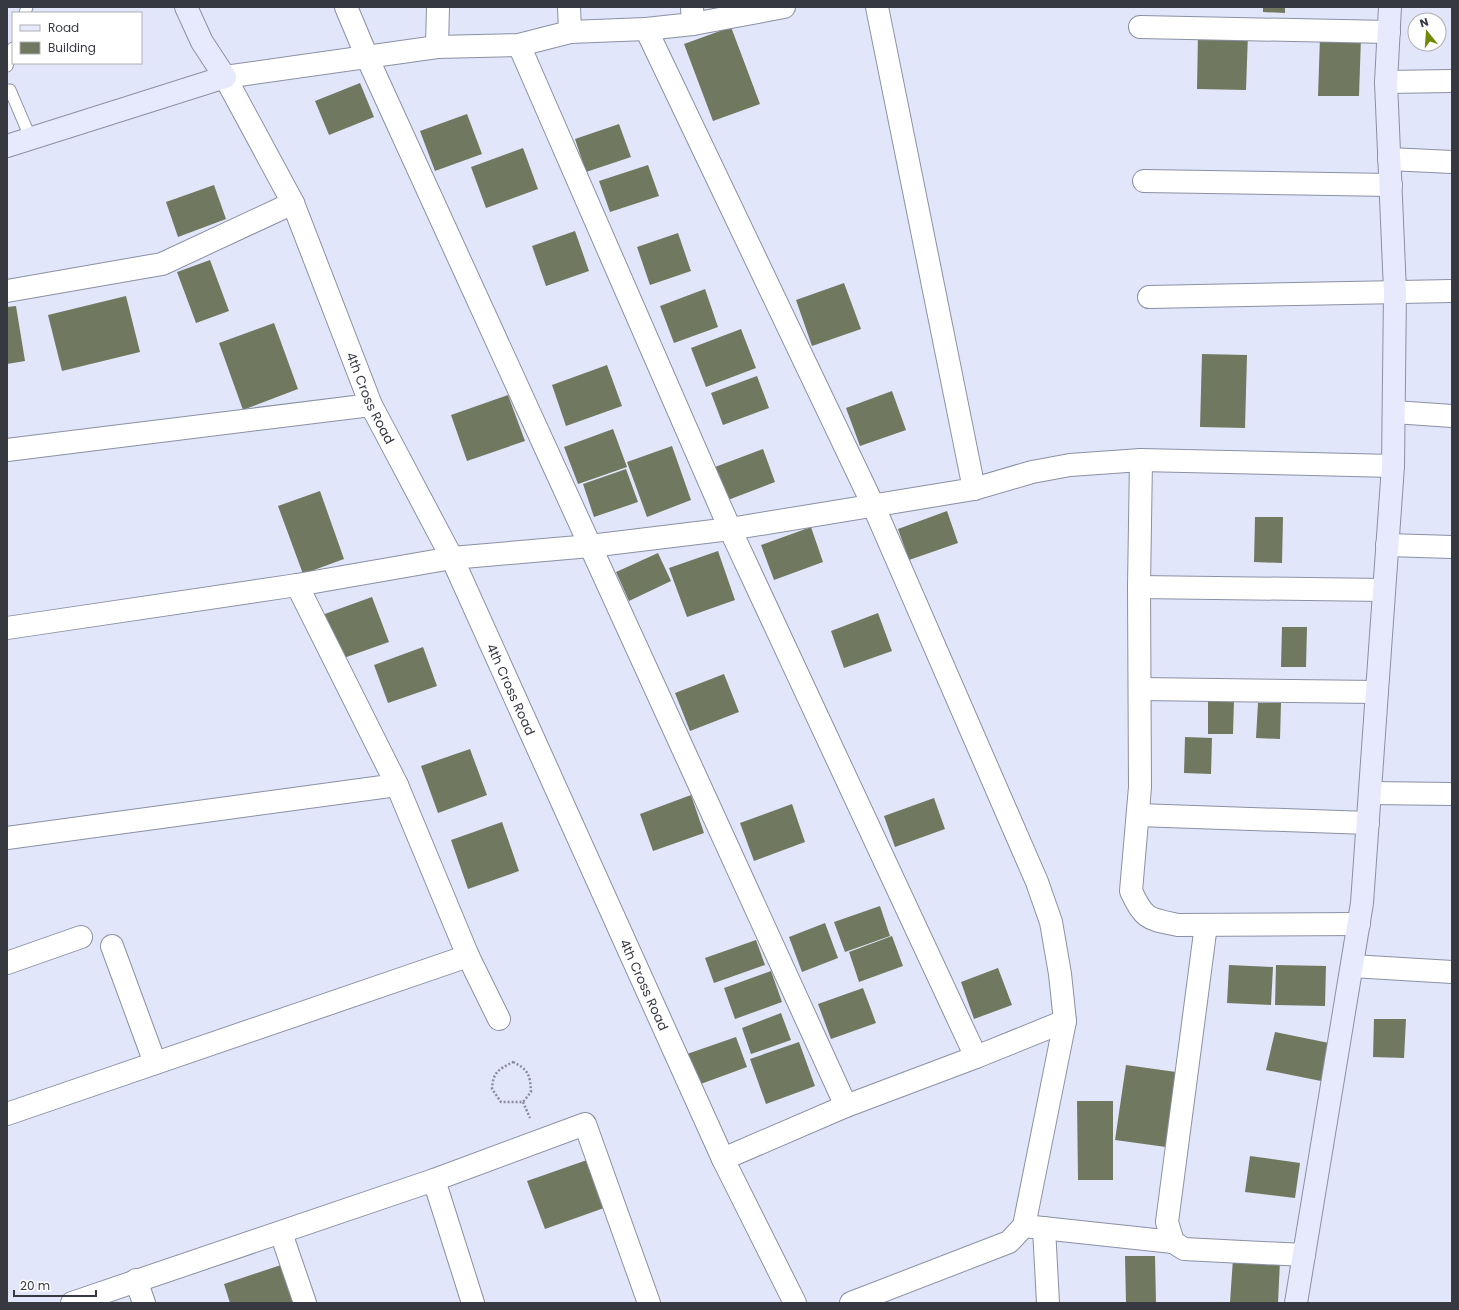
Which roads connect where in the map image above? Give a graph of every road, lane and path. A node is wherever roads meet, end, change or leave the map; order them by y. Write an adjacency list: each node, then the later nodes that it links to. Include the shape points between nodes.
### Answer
1 (186, 7): 18 (street, via 202,42)
2 (346, 7): 16 (street)
3 (438, 7): 14 (street)
4 (569, 7): 11 (street)
5 (784, 7): 8 (street)
6 (877, 7): 39 (street)
7 (1390, 7): 12 (street)
8 (693, 16): 10 (street)
9 (1140, 27): 12 (street)
10 (646, 29): 11 (street); 40 (street)
11 (570, 32): 13 (street)
12 (1389, 32): 20 (street)
13 (519, 45): 14 (street); 41 (street)
14 (437, 47): 16 (street)
15 (12, 51): 17 (lane)
16 (367, 57): 18 (street); 43 (street)
17 (7, 66)
18 (225, 78): 22 (street); 28 (street, 4th Cross Road)
19 (1452, 81): 20 (street)
20 (1386, 82): 24 (street)
21 (7, 90): 22 (lane, via 10,90)
22 (31, 139): 23 (street)
23 (7, 146)
24 (1389, 159): 25 (street); 27 (street)
25 (1452, 162)
26 (1144, 181): 27 (street)
27 (1391, 185): 30 (street)
28 (293, 203): 29 (street, via 162,264); 33 (street, 4th Cross Road)
29 (7, 291)
30 (1395, 291): 31 (street); 32 (street); 34 (street)
31 (1452, 291)
32 (1149, 296)
33 (371, 405): 36 (street); 45 (street, 4th Cross Road)
34 (1394, 412): 35 (street); 38 (street)
35 (1452, 416)
36 (7, 450)
37 (1141, 460): 38 (street); 39 (street, via 1070,465 1032,472); 47 (street)
38 (1393, 466): 42 (street)
39 (974, 489): 40 (street)
40 (874, 507): 41 (street); 67 (street, via 1037,882 1051,922 1060,974)
41 (730, 529): 43 (street); 68 (street)
42 (1387, 545): 44 (street); 48 (street)
43 (590, 546): 45 (street); 71 (street)
44 (1452, 547)
45 (452, 558): 46 (street); 73 (street, 4th Cross Road)
46 (297, 585): 49 (street); 52 (street)
47 (1139, 587): 48 (street); 50 (street)
48 (1384, 590): 51 (street)
49 (7, 628)
50 (1141, 689): 51 (street); 55 (street)
51 (1377, 692): 53 (street)
52 (397, 785): 57 (street); 62 (street)
53 (1370, 793): 54 (street); 56 (street)
54 (1452, 794)
55 (1138, 815): 56 (street); 59 (street, via 1131,891 1138,905 1151,920 1178,925)
56 (1368, 823): 58 (street)
57 (7, 838)
58 (1359, 924): 59 (street); 64 (street)
59 (1206, 925): 77 (street, via 1166,1222)
60 (81, 937): 63 (street)
61 (112, 946): 69 (street)
62 (468, 956): 66 (street); 69 (street)
63 (7, 963)
64 (1352, 966): 65 (street); 78 (street)
65 (1452, 972)
66 (499, 1019)
67 (1064, 1020): 68 (street); 75 (street)
68 (976, 1057): 71 (street)
69 (155, 1063): 72 (street)
70 (500, 1069): 70 (path, via 513,1062 524,1068 530,1079 531,1092 523,1102 500,1102 492,1089 493,1076)
71 (846, 1106): 73 (street)
72 (7, 1114)
73 (723, 1158): 85 (street, 4th Cross Road)
74 (434, 1180): 76 (street); 83 (street); 84 (street, via 585,1124)
75 (1034, 1227): 77 (street); 86 (street, via 1009,1242); 87 (street)
76 (281, 1233): 79 (street); 82 (street)
77 (1173, 1242): 78 (street, via 1184,1249)
78 (1304, 1255): 88 (street)
79 (136, 1280): 80 (street); 81 (street)
80 (72, 1303)
81 (144, 1303)
82 (305, 1303)
83 (473, 1303)
84 (649, 1303)
85 (795, 1303)
86 (851, 1303)
87 (1048, 1303)
88 (1296, 1303)

